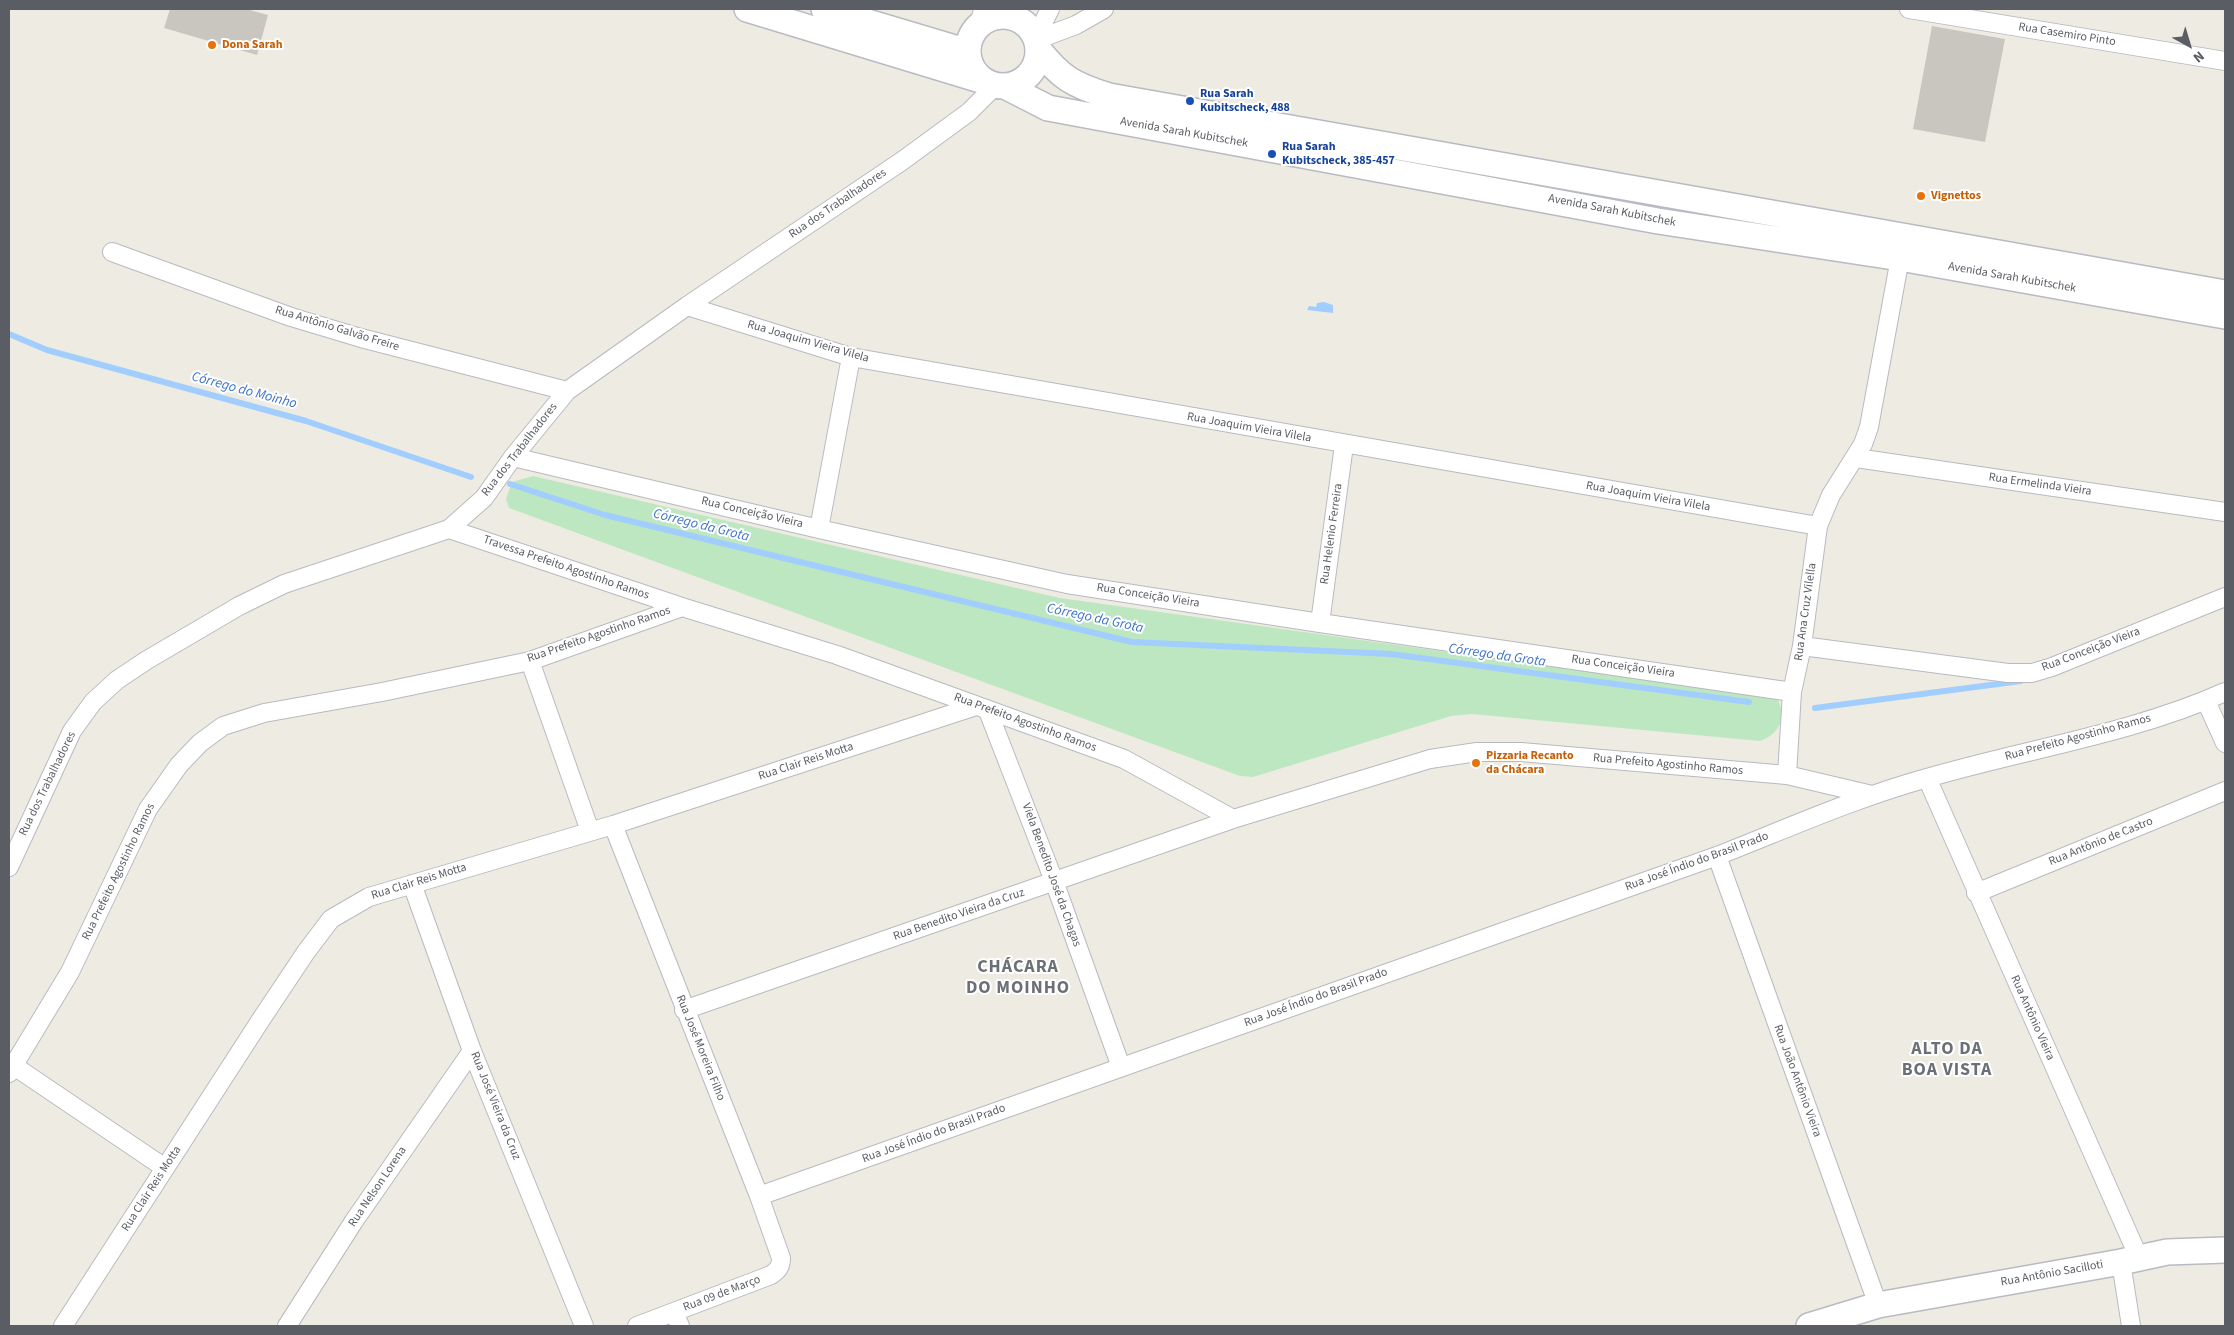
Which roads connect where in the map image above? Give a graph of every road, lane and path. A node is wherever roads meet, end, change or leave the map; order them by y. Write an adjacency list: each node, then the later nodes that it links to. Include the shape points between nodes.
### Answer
1 (746, 9): 6 (main road, Avenida Sarah Kubitschek)
2 (1050, 9): 7 (street)
3 (1104, 9): 7 (street, via 1076,25)
4 (1909, 9): 9 (street, Rua Casemiro Pinto)
5 (981, 18): 7 (main road, via 1006,17 1021,21); 8 (main road)
6 (833, 20): 8 (main road, Avenida Sarah Kubitschek); 10 (main road, Avenida Sarah Kubitschek)
7 (1036, 40): 10 (main road, via 1036,63 1029,75 1018,83); 13 (main road, Avenida Sarah Kubitschek, via 1055,71 1066,79 1109,96)
8 (968, 52): 10 (main road, via 972,68)
9 (2225, 61)
10 (994, 84): 12 (main road, Avenida Sarah Kubitschek, via 1048,108 1658,220); 14 (street, Rua dos Trabalhadores, via 969,112 902,161)
11 (112, 252): 17 (street, Rua Antônio Galvão Freire, via 361,338)
12 (1900, 258): 15 (main road, Avenida Sarah Kubitschek); 20 (street, Rua Ana Cruz Vilella, via 1869,427)
13 (2225, 293)
14 (687, 306): 16 (street, Rua Joaquim Vieira Vilela); 17 (street, Rua dos Trabalhadores)
15 (2225, 316)
16 (851, 357): 18 (street, Rua Joaquim Vieira Vilela); 24 (street)
17 (567, 390): 19 (street, Rua dos Trabalhadores)
18 (1344, 445): 22 (street, Rua Joaquim Vieira Vilela); 27 (street, Rua Helenio Ferreira)
19 (513, 457): 23 (street, Rua dos Trabalhadores, via 484,498); 24 (street, Rua Conceição Vieira)
20 (1856, 458): 21 (street, Rua Ermelinda Vieira); 22 (street, Rua Ana Cruz Vilella, via 1832,495)
21 (2225, 512)
22 (1818, 526): 28 (street, Rua Ana Cruz Vilella)
23 (450, 529): 26 (street, Travessa Prefeito Agostinho Ramos); 43 (street, Rua dos Trabalhadores, via 284,584 239,606 117,680 93,702 72,731)
24 (819, 529): 27 (street, Rua Conceição Vieira, via 1068,584)
25 (2225, 597): 28 (street, Rua Conceição Vieira, via 2032,673 2008,673)
26 (682, 607): 29 (street, Rua Prefeito Agostinho Ramos); 33 (street, Rua Prefeito Agostinho Ramos, via 837,655)
27 (1320, 623): 30 (street, Rua Conceição Vieira)
28 (1802, 646): 30 (street, Rua Ana Cruz Vilella)
29 (530, 661): 41 (street); 50 (street, Rua Prefeito Agostinho Ramos, via 382,692 264,712 223,726 200,743 179,765 148,809 70,972)
30 (1792, 692): 35 (street, Rua Ana Cruz Vilella)
31 (2225, 692): 32 (street, Rua Prefeito Agostinho Ramos)
32 (2206, 701): 34 (street); 36 (street, Rua Prefeito Agostinho Ramos, via 2103,733)
33 (982, 709): 39 (street, Rua Prefeito Agostinho Ramos, via 1124,759); 40 (street, Rua Clair Reis Motta); 44 (street, Viela Benedito José da Chagas)
34 (2225, 743)
35 (1787, 775): 38 (street, Rua Prefeito Agostinho Ramos); 39 (street, Rua Prefeito Agostinho Ramos, via 1521,752 1477,752 1430,759)
36 (1927, 778): 38 (street, Rua Prefeito Agostinho Ramos); 46 (street, Rua Antônio Vieira)
37 (2225, 791): 46 (street, Rua Antônio de Castro)
38 (1872, 795): 42 (street, Rua José Índio do Brasil Prado)
39 (1234, 819): 44 (street, Rua Benedito Vieira da Cruz)
40 (613, 826): 41 (street, Rua Clair Reis Motta); 47 (street, Rua José Moreira Filho)
41 (590, 831): 45 (street, Rua Clair Reis Motta)
42 (1717, 856): 49 (street, Rua José Índio do Brasil Prado); 58 (street, Rua João Antônio Vieira)
43 (9, 867)
44 (1054, 881): 47 (street, Rua Benedito Vieira da Cruz); 49 (street, Viela Benedito José da Chagas)
45 (412, 884): 48 (street, Rua José Vieira da Cruz); 51 (street, Rua Clair Reis Motta, via 369,897 332,919 267,1009)
46 (1976, 893): 56 (street, Rua Antônio Vieira)
47 (684, 1010): 52 (street, Rua José Moreira Filho)
48 (472, 1051): 61 (street, Rua Nelson Lorena); 62 (street, Rua José Vieira da Cruz)
49 (1121, 1067): 52 (street, Rua José Índio do Brasil Prado)
50 (11, 1070): 51 (street)
51 (165, 1168): 60 (street, Rua Clair Reis Motta)
52 (759, 1196): 57 (street, Rua José Moreira Filho, via 781,1258)
53 (2225, 1240): 55 (street, Rua Antônio Sacilloti)
54 (2225, 1250): 55 (main road)
55 (2168, 1252): 56 (main road, Rua Antônio Sacilloti)
56 (2130, 1260): 58 (main road, Rua Antônio Sacilloti); 65 (street, Rua Antônio Vieira)
57 (777, 1271): 59 (street, Rua 09 de Março)
58 (1878, 1306): 64 (main road, Rua Antônio Sacilloti)
59 (677, 1319): 63 (street, Rua 09 de Março)
60 (63, 1326)
61 (287, 1326)
62 (584, 1326)
63 (637, 1326)
64 (1809, 1326)
65 (2131, 1326)

